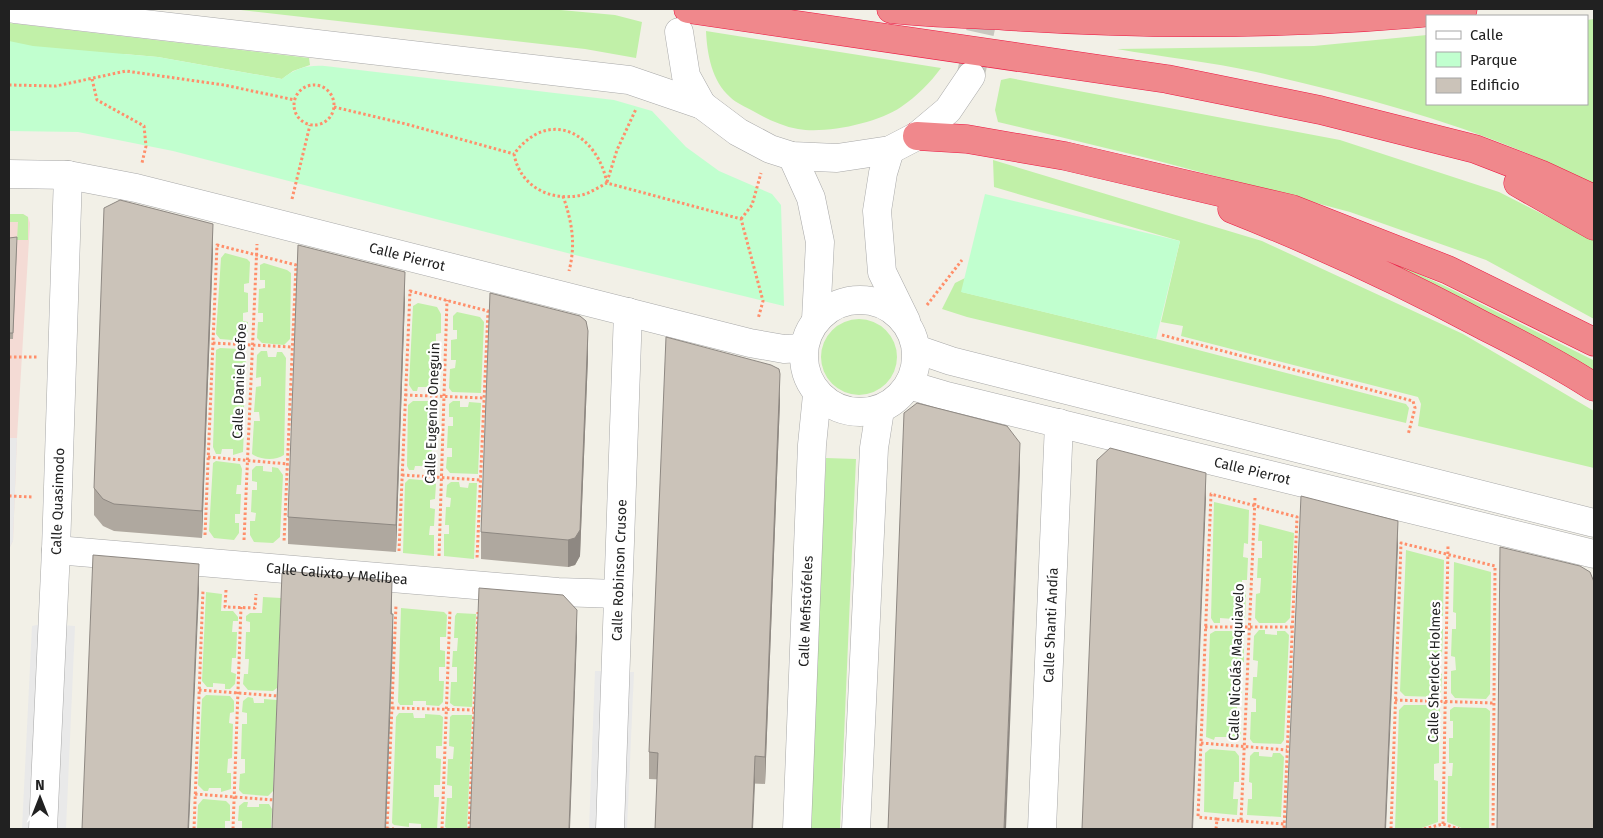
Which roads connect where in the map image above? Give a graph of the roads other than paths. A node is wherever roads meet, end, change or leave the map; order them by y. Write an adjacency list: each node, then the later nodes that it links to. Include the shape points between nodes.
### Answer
1 (14, 9): 6 (street, via 629,80)
2 (892, 9): 3 (highway, via 1060,20 1166,22 1381,18)
3 (1463, 9)
4 (684, 20): 6 (street, via 686,76); 8 (highway, via 1167,79 1320,110)
5 (971, 76): 7 (street, via 948,110)
6 (702, 105): 10 (street, via 738,132)
7 (918, 136): 9 (street); 13 (highway, via 967,139 1056,154)
8 (1431, 140): 14 (highway, via 1475,149); 15 (highway, via 1538,193)
9 (890, 150): 10 (street, via 837,158); 18 (street, via 883,172 878,211 882,272)
10 (781, 152): 17 (street, via 811,198 820,242)
11 (9, 174): 12 (street, Calle Pierrot)
12 (68, 175): 16 (street, Calle Pierrot, via 136,188); 27 (street, Calle Quasimodo)
13 (1149, 177): 19 (highway, via 1292,209 1448,270); 22 (highway, via 1295,234 1434,299 1567,369)
14 (1594, 199)
15 (1594, 226)
16 (628, 312): 20 (street, Calle Pierrot, via 750,343 784,349); 29 (street, Calle Robinson Crusoe)
17 (816, 320): 18 (street, via 830,308 847,301 865,300 883,305 898,315); 20 (street)
18 (913, 339): 21 (street, via 916,367); 26 (street, via 951,361)
19 (1594, 342)
20 (803, 348): 23 (street, via 806,373)
21 (910, 385): 24 (street, via 897,400); 25 (street, Calle Pierrot)
22 (1594, 387)
23 (817, 394): 24 (street, via 835,408 857,413); 32 (street, Calle Mefistófeles, via 812,446)
24 (880, 410): 33 (street, via 874,448)
25 (1059, 423): 28 (street, Calle Pierrot); 34 (street, Calle Shanti Andía)
26 (1594, 523)
27 (56, 550): 29 (street, Calle Calixto y Melibea); 30 (street, Calle Quasimodo)
28 (1594, 554)
29 (618, 594): 31 (street, Calle Robinson Crusoe)
30 (43, 829)
31 (610, 829)
32 (797, 829)
33 (856, 829)
34 (1042, 829)

